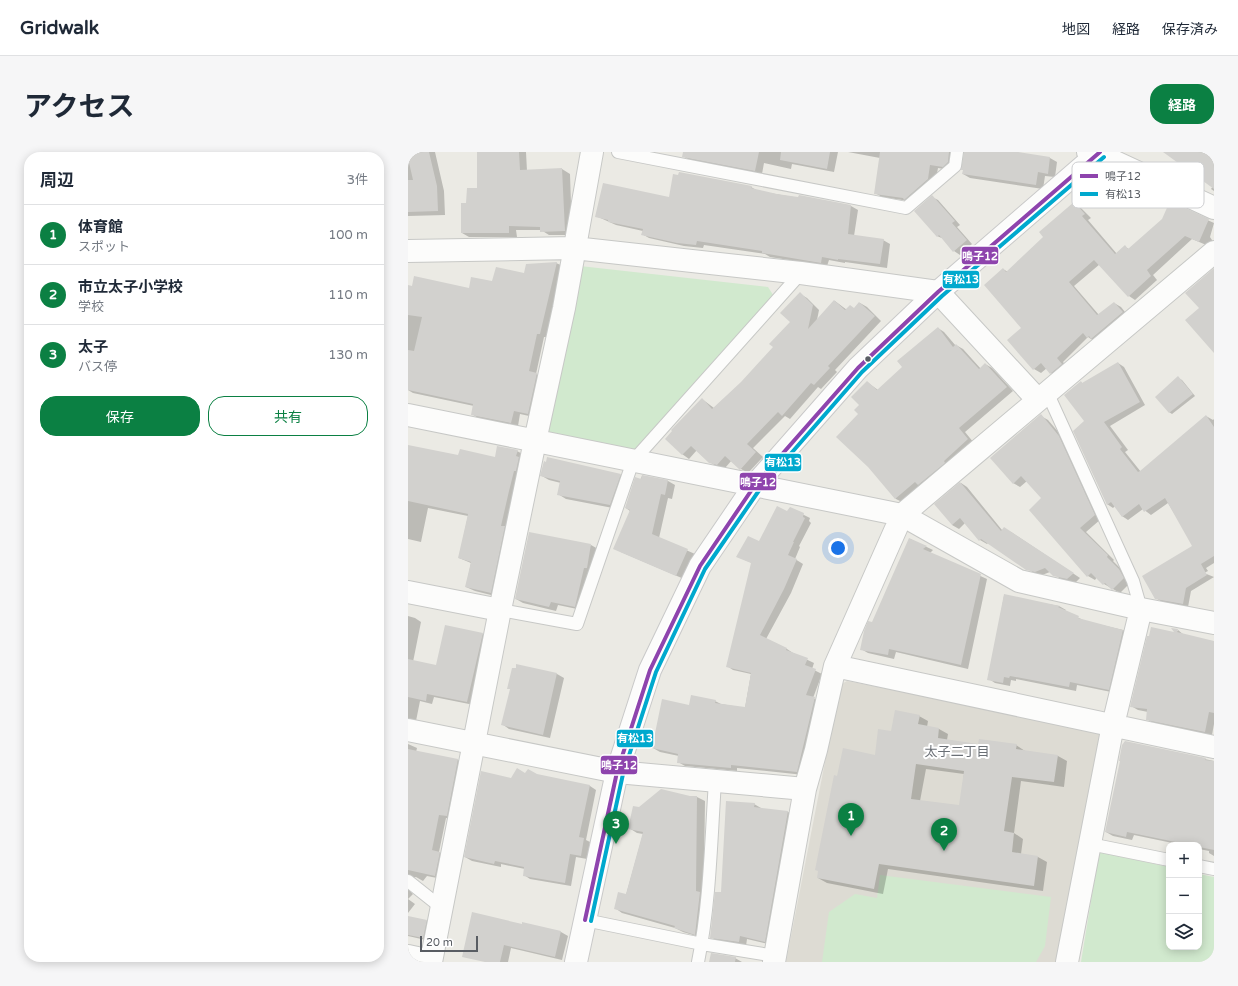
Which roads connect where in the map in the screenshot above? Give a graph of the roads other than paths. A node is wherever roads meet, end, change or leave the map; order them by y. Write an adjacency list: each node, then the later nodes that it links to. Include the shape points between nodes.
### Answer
1 (592, 152): 10 (street)
2 (618, 152): 3 (lane, via 906,208 955,166)
3 (957, 152)
4 (1095, 153): 5 (street); 6 (street)
5 (1085, 162)
6 (1114, 162)
7 (1072, 173): 14 (street)
8 (1204, 203): 9 (street)
9 (1214, 208)
10 (574, 248): 11 (street); 13 (street); 17 (street, via 564,308)
11 (408, 251)
12 (1214, 252): 15 (street)
13 (800, 273): 14 (street); 18 (lane)
14 (938, 292): 15 (street); 19 (street, via 858,368)
15 (1043, 396): 20 (street); 22 (lane, via 1133,580)
16 (408, 415): 17 (street)
17 (535, 441): 18 (street); 23 (street)
18 (634, 461): 19 (street); 23 (lane, via 577,624)
19 (755, 485): 20 (street); 30 (street, via 693,580 650,670)
20 (902, 515): 22 (street, via 1019,580); 25 (street)
21 (408, 592): 23 (street)
22 (1141, 609): 24 (street); 26 (street)
23 (500, 610): 28 (street)
24 (1214, 623)
25 (835, 666): 26 (street); 32 (street)
26 (1113, 725): 29 (street); 33 (street)
27 (408, 730): 28 (street)
28 (474, 743): 30 (street); 38 (street)
29 (1214, 748)
30 (617, 772): 31 (street); 39 (street)
31 (715, 781): 32 (street); 40 (lane)
32 (806, 789): 42 (street)
33 (1090, 844): 34 (lane); 46 (street)
34 (1166, 859)
35 (1202, 867): 36 (lane)
36 (1214, 869)
37 (408, 881): 38 (lane)
38 (442, 908): 43 (street)
39 (585, 920): 40 (lane); 44 (street)
40 (702, 944): 42 (lane); 45 (lane)
41 (408, 956): 43 (street)
42 (774, 959)
43 (431, 962)
44 (576, 962)
45 (698, 962)
46 (1067, 962)

